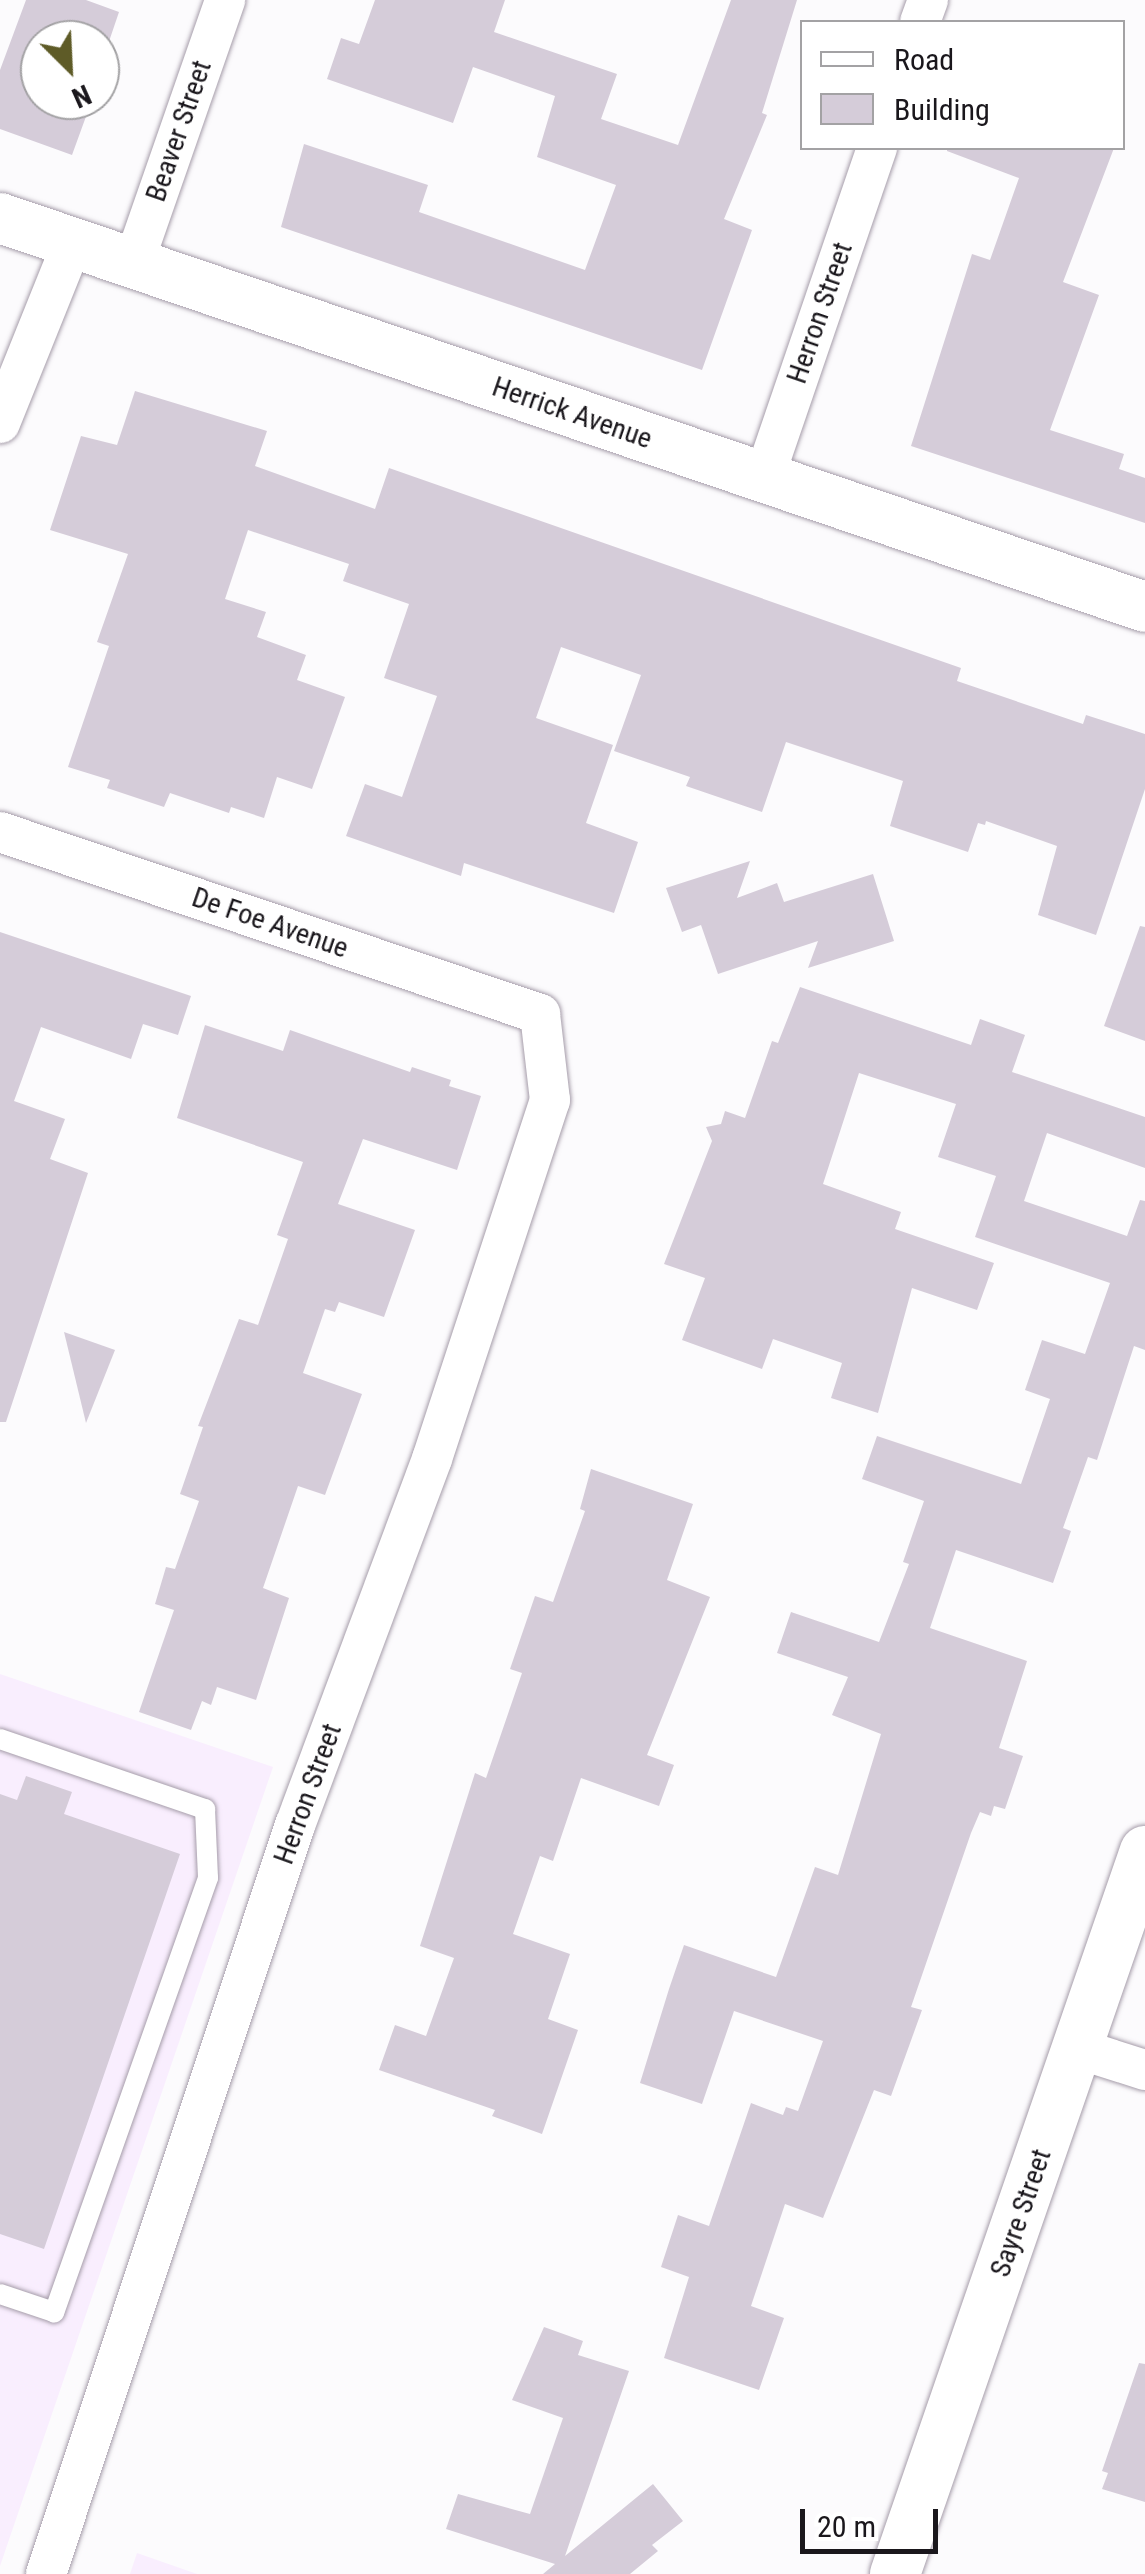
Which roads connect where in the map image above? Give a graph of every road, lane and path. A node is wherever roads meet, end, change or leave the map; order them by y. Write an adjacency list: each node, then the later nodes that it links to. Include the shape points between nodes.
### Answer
1 (224, 0): 5 (street, Beaver Street)
2 (876, 150): 7 (street, Herron Street)
3 (0, 218): 4 (street, Herrick Avenue)
4 (72, 244): 5 (street, Herrick Avenue); 6 (street)
5 (134, 262): 7 (street, Herrick Avenue)
6 (0, 422)
7 (764, 478): 8 (street, Herrick Avenue)
8 (1145, 607)
9 (0, 832): 10 (street, De Foe Avenue)
10 (540, 1014): 16 (street, Herron Street, via 550,1100 432,1459 295,1826)
11 (0, 1740): 15 (lane, via 205,1809 208,1878 54,2312)
12 (1145, 1851): 13 (street, Sayre Street)
13 (1078, 2048): 14 (street); 17 (street, Sayre Street)
14 (1145, 2070)
15 (0, 2294)
16 (46, 2574)
17 (895, 2574)

